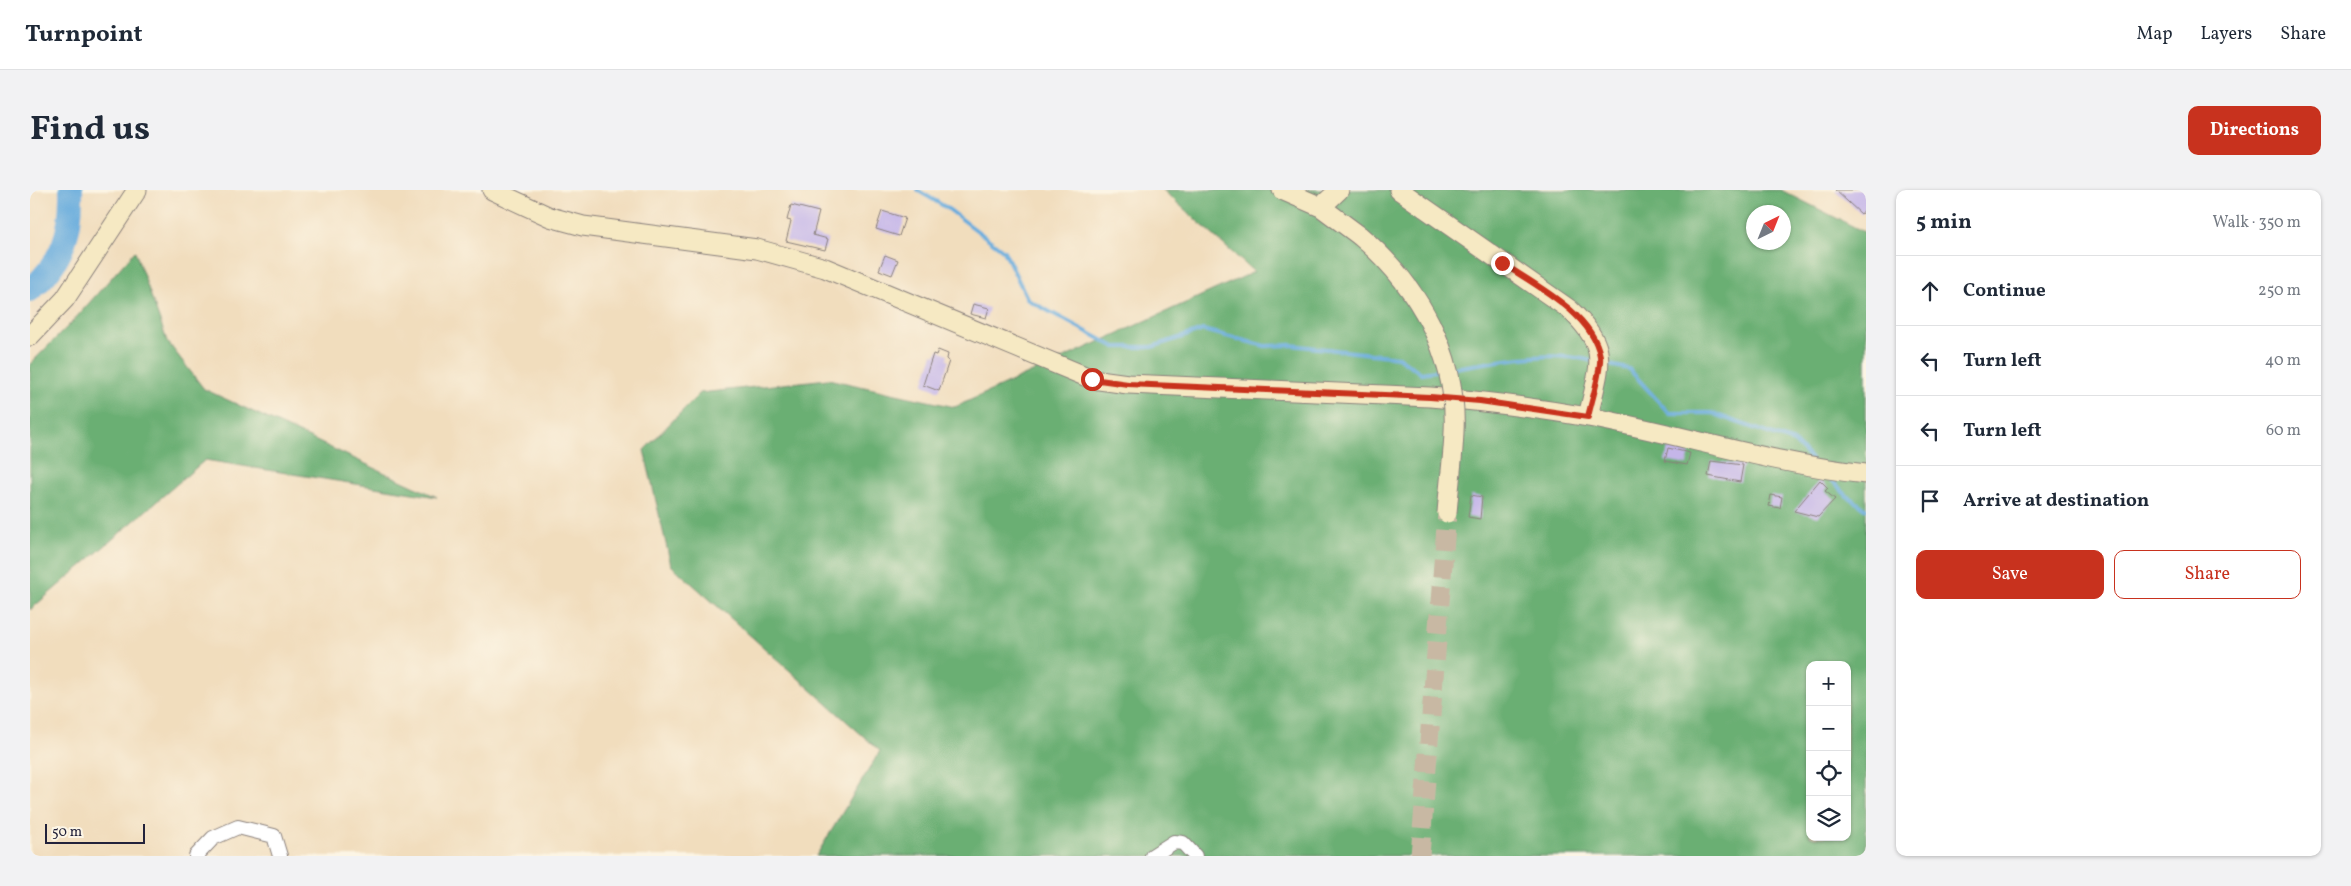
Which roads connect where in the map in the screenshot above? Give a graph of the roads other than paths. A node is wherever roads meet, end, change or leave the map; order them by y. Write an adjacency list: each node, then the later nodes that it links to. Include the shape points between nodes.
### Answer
1 (137, 190): 7 (street, via 65,299)
2 (492, 190): 8 (street, via 550,217 583,226 757,249 825,268 1092,379 1128,384 1430,397)
3 (1282, 190): 6 (street)
4 (1339, 190): 6 (street)
5 (1399, 190): 8 (street, via 1569,309 1585,324 1593,335 1600,358)
6 (1321, 207): 10 (street, bridge, via 1383,255 1430,320 1444,356 1452,392 1454,431)
7 (30, 336)
8 (1588, 417): 9 (street, via 1840,472)
9 (1866, 474)
10 (1447, 513)
11 (196, 856): 12 (street, via 213,838 238,826 274,836)
12 (280, 856)
13 (1152, 856): 14 (street, via 1174,842 1183,843)
14 (1194, 856)

